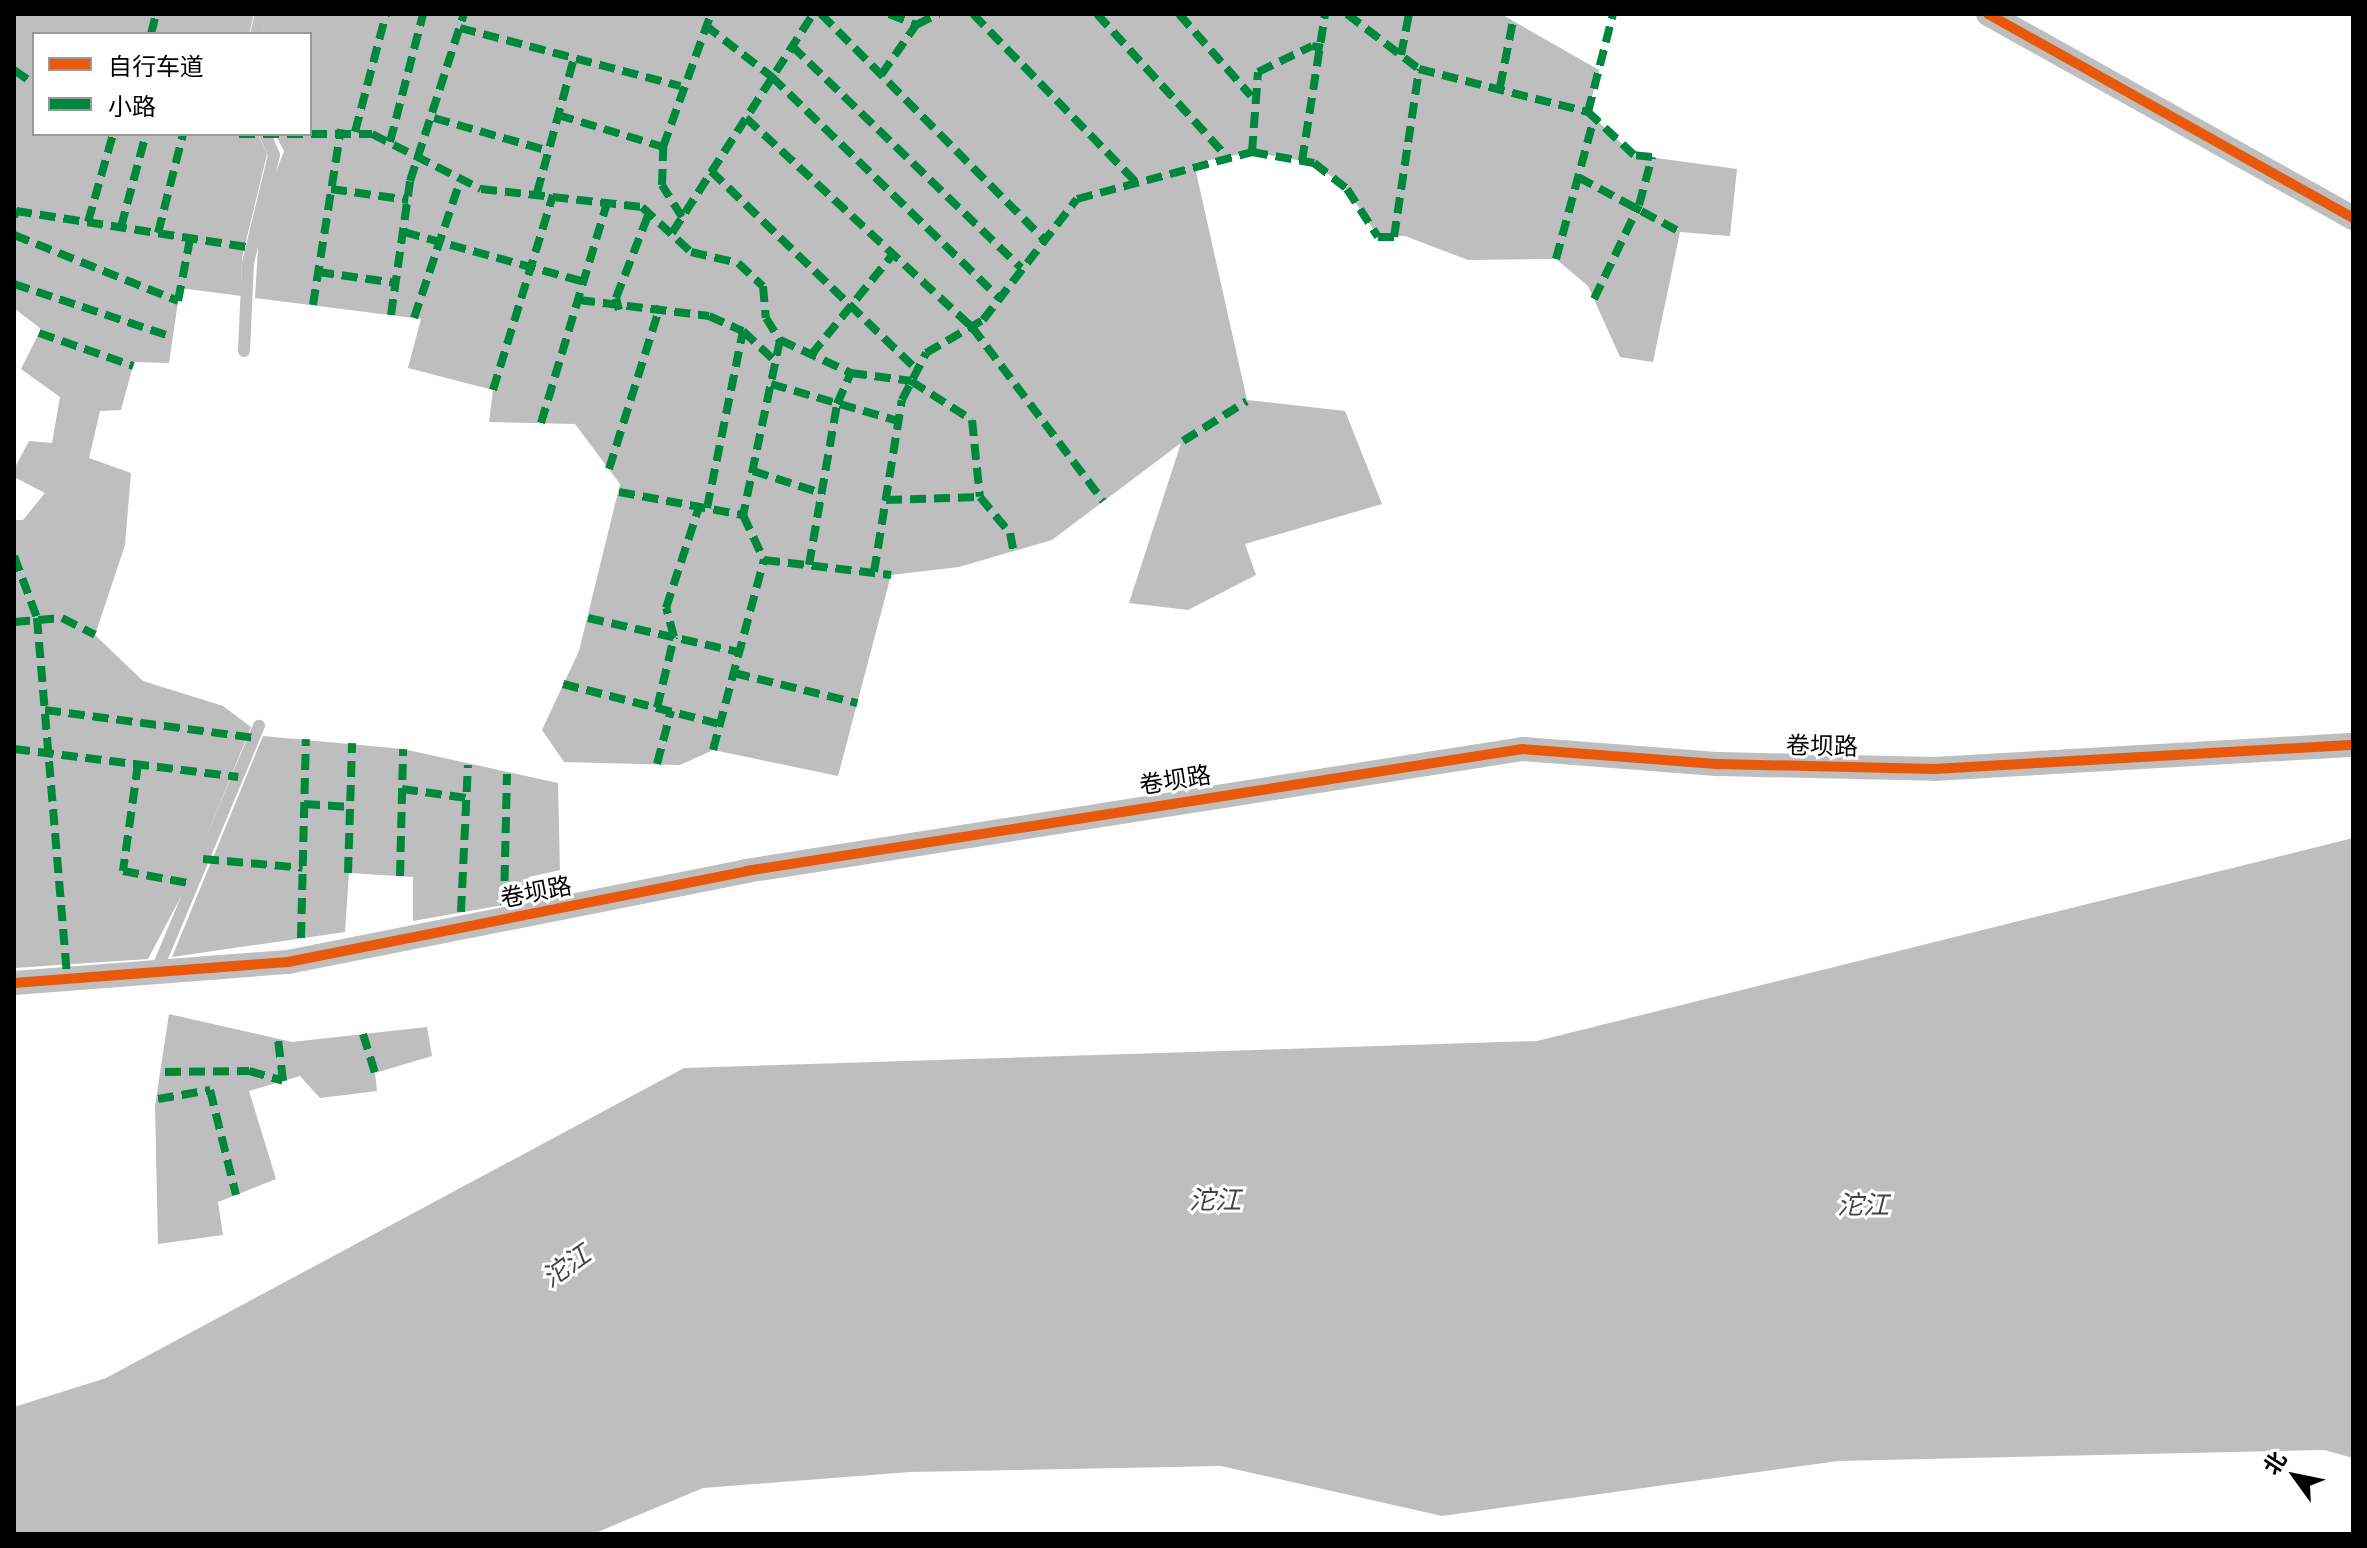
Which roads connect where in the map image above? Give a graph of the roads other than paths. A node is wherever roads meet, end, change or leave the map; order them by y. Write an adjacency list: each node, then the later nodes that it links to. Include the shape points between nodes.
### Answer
1 (1988, 14): 3 (street)
2 (266, 136): 4 (lane, via 274,155 248,263)
3 (2353, 218)
4 (244, 351)
5 (259, 726): 7 (lane)
6 (2353, 745): 7 (street, 卷坝路, via 1934,769 1719,764 1522,749 746,871 288,962)
7 (156, 972): 8 (street, 卷坝路)
8 (14, 983)

